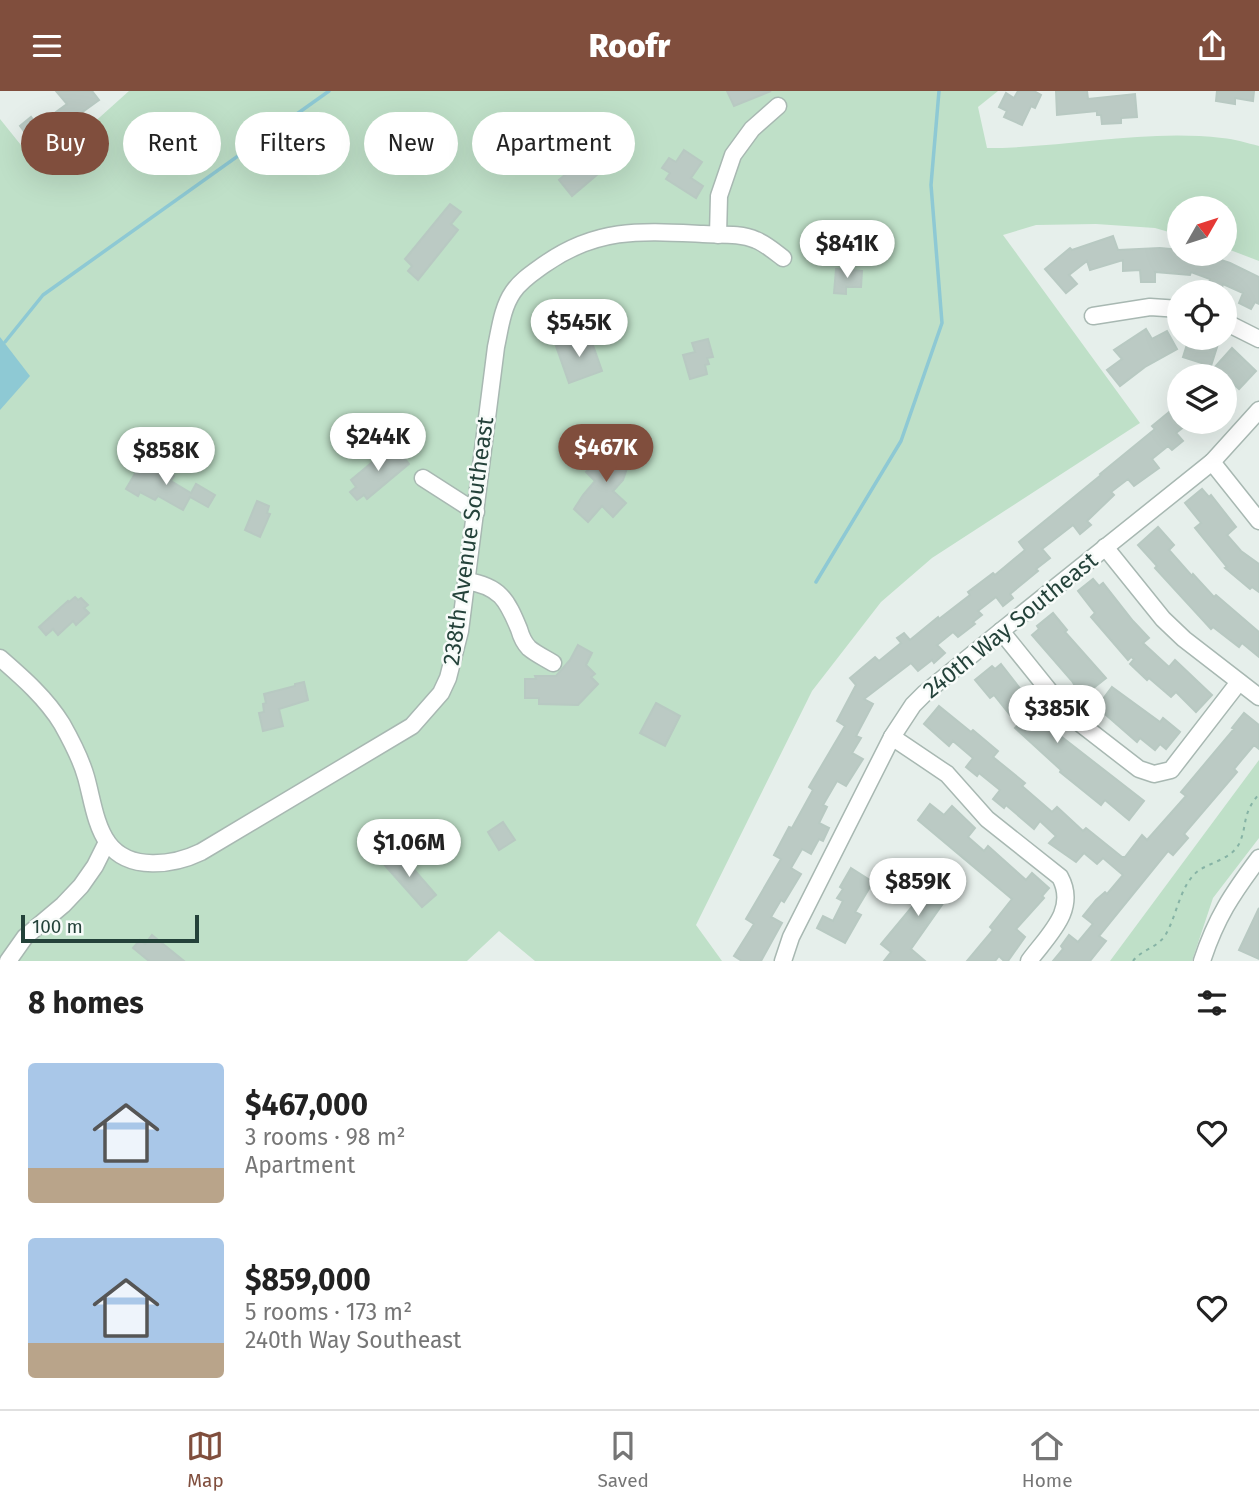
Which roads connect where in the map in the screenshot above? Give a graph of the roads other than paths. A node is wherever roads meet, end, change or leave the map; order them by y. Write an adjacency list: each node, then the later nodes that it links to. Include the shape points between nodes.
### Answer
1 (778, 106): 2 (street, via 752,129 733,155 719,196)
2 (718, 235): 3 (street, 238th Avenue Southeast, via 745,236); 11 (street, 238th Avenue Southeast, via 647,231 601,237 554,258 513,292 495,351)
3 (783, 258)
4 (1167, 308): 5 (street)
5 (1093, 316)
6 (1237, 328): 7 (street)
7 (1259, 339)
8 (1259, 410): 9 (street, 240th Way Southeast)
9 (1212, 462): 12 (street); 13 (street, 240th Way Southeast)
10 (423, 478): 11 (street)
11 (476, 512): 14 (street, 238th Avenue Southeast)
12 (1259, 520)
13 (1105, 547): 15 (street, 240th Way Southeast); 18 (street, via 1163,619)
14 (466, 581): 17 (street, via 497,592 509,605 529,648); 21 (street, 238th Avenue Southeast, via 448,678 441,694 412,726 187,859 141,863 124,857)
15 (1001, 631): 18 (street, via 1077,721 1145,772 1162,773 1180,761); 20 (street, 240th Way Southeast, via 925,693)
16 (0, 658): 21 (street, via 41,695 61,722 85,774)
17 (553, 663)
18 (1239, 683): 19 (street)
19 (1259, 697)
20 (892, 737): 24 (street, 240th Way Southeast); 25 (street, via 947,774 973,806 1052,868 1065,886 1063,915)
21 (107, 842): 23 (street, via 81,886 25,937)
22 (1259, 858): 26 (street, via 1229,898)
23 (8, 961)
24 (783, 961)
25 (1029, 961)
26 (1202, 961)

